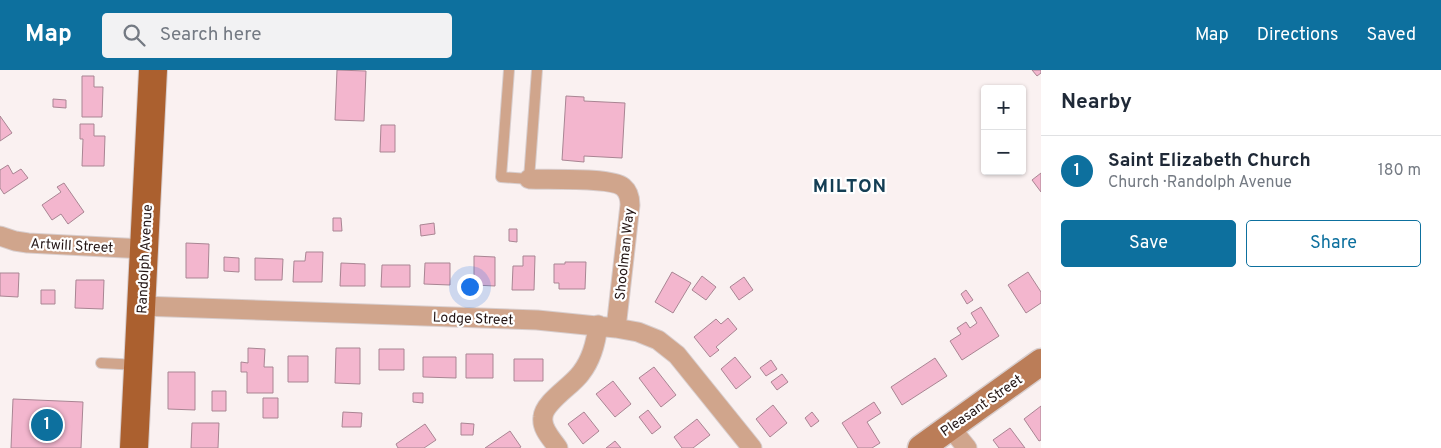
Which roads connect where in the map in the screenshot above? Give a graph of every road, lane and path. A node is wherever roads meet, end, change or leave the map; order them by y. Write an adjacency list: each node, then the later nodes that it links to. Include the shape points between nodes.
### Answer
1 (153, 70): 6 (main road, Randolph Avenue)
2 (509, 70): 4 (lane, via 501,177)
3 (537, 70): 4 (lane)
4 (529, 179): 8 (street, Shoolman Way, via 608,182 622,186 628,193 630,205)
5 (0, 236): 6 (street, Artwill Street, via 28,243)
6 (144, 249): 7 (main road, Randolph Avenue)
7 (141, 306): 8 (street, Lodge Street, via 538,320); 11 (main road, Randolph Avenue)
8 (607, 327): 14 (street, via 586,366 544,412 545,428); 15 (street, Lodge Street, via 649,335 668,346)
9 (1041, 362): 12 (street, Pleasant Street)
10 (101, 363): 11 (lane)
11 (138, 365): 13 (main road, Randolph Avenue)
12 (950, 427): 16 (street, Pleasant Street); 17 (street)
13 (134, 448)
14 (558, 448)
15 (752, 448)
16 (921, 448)
17 (967, 448)

